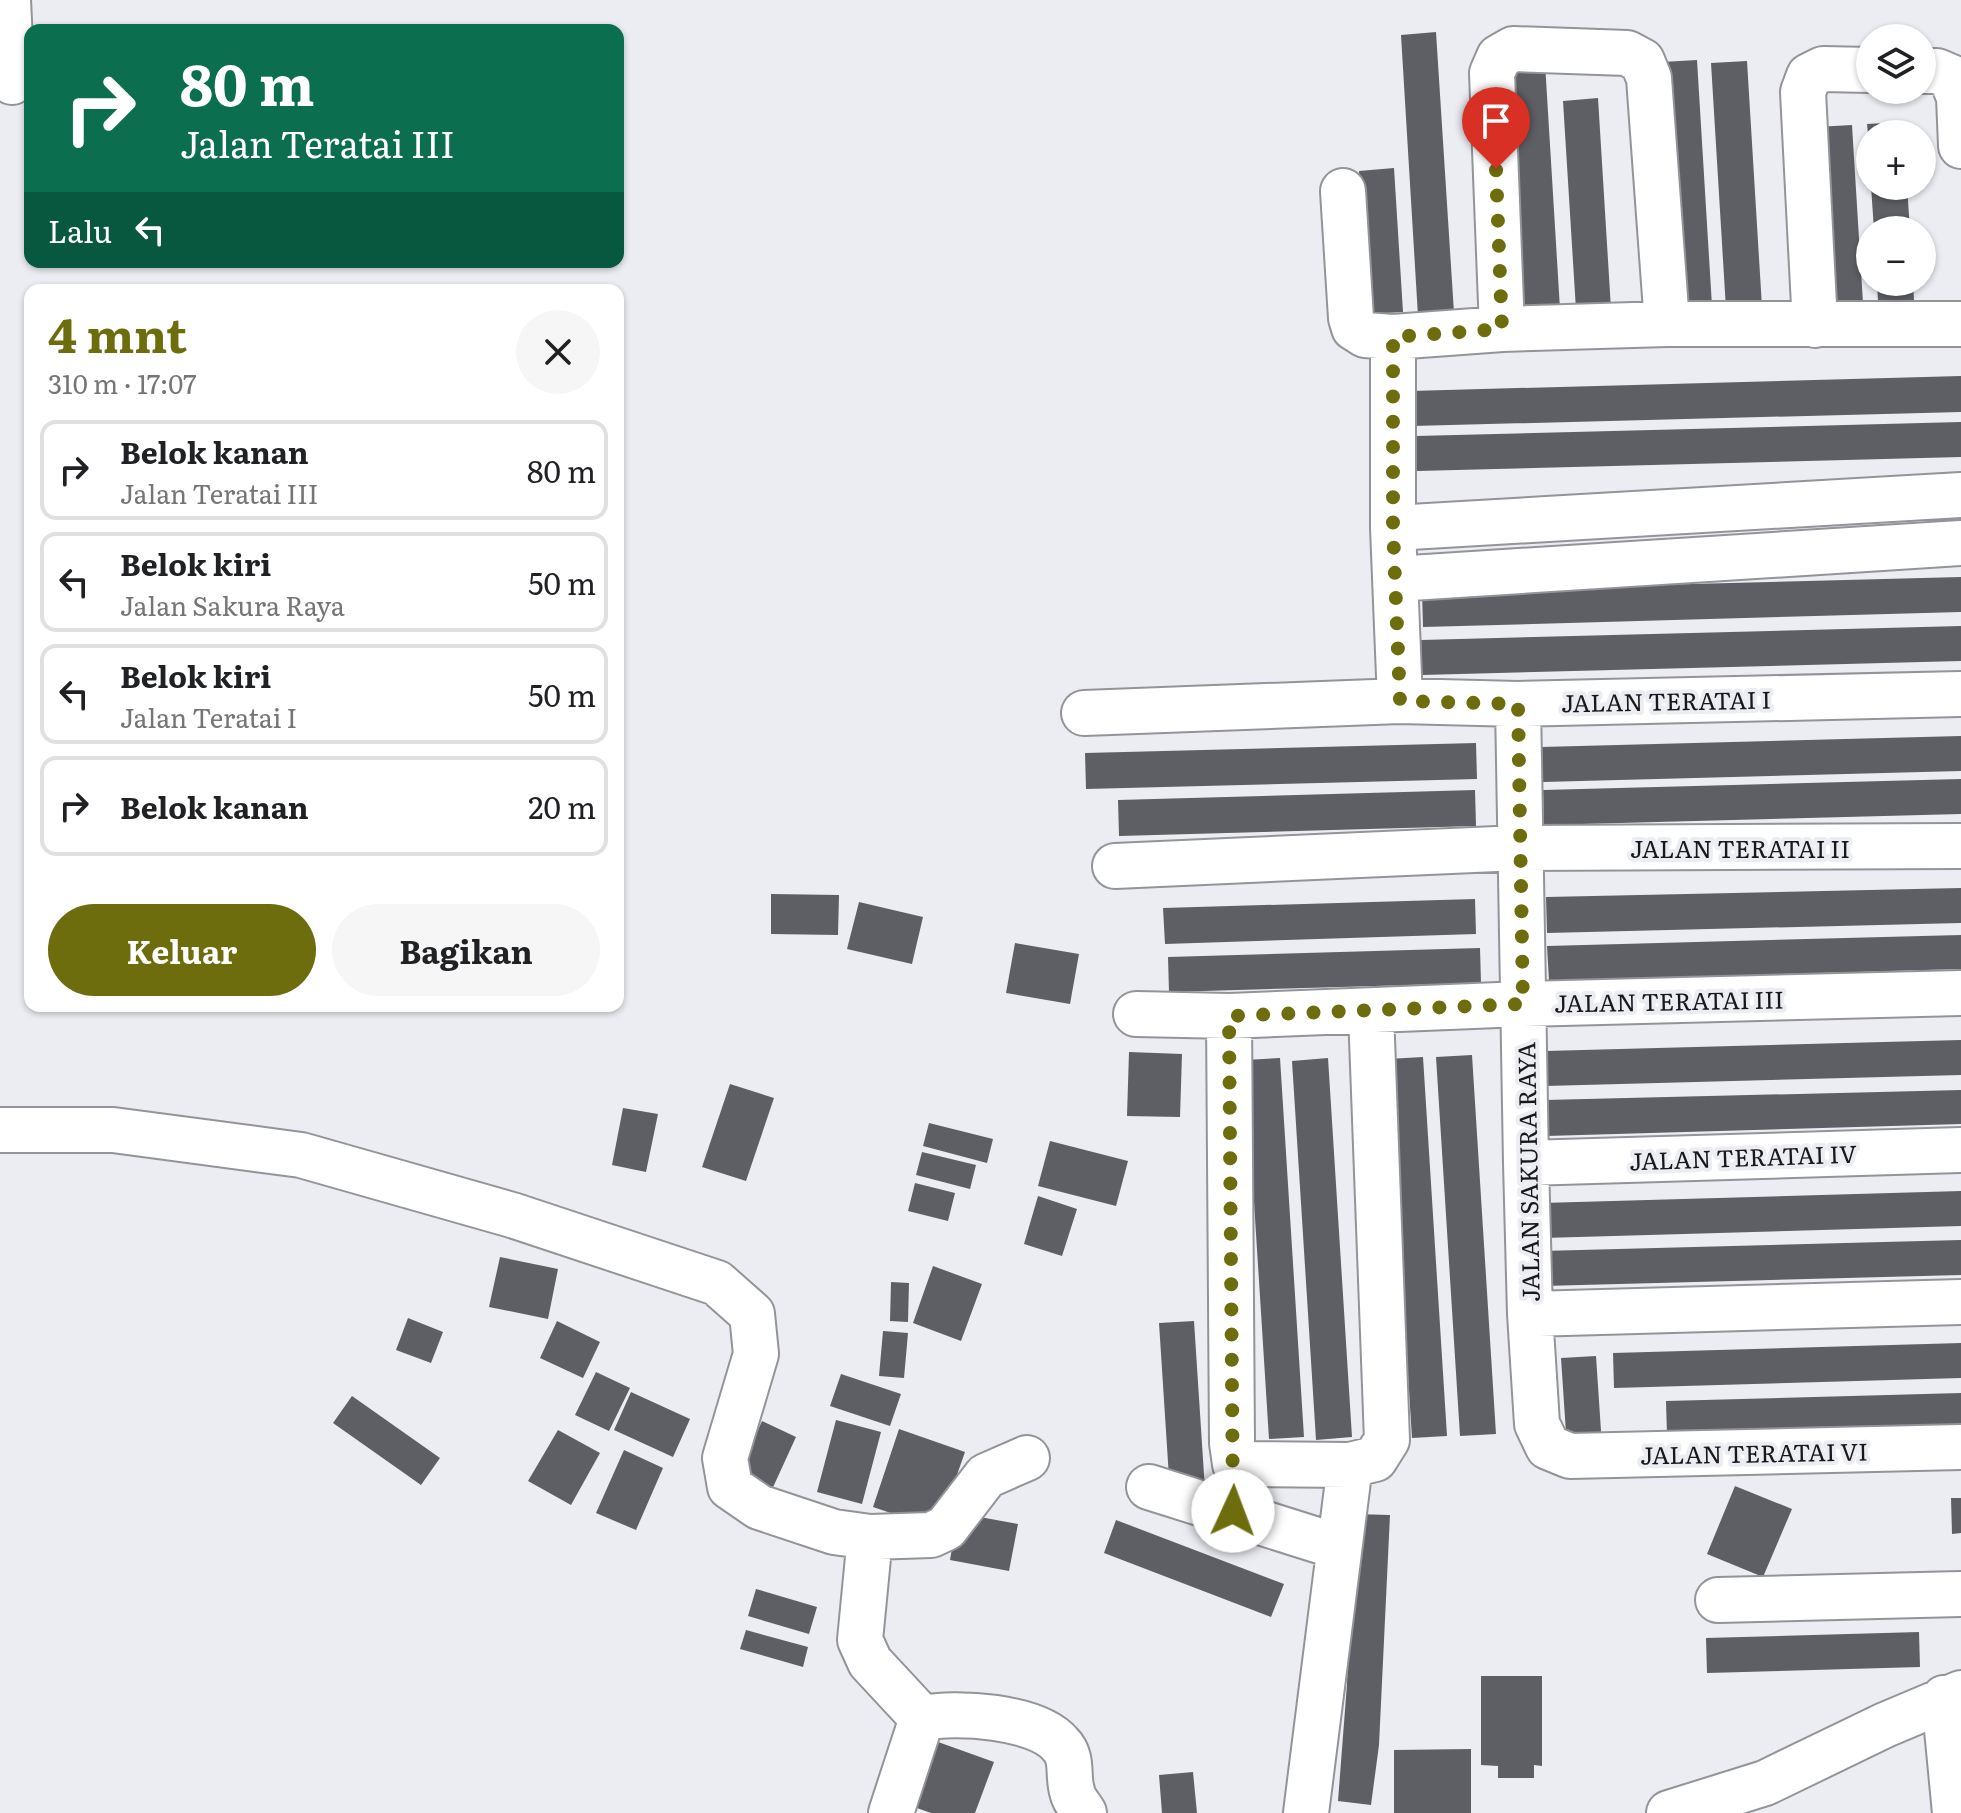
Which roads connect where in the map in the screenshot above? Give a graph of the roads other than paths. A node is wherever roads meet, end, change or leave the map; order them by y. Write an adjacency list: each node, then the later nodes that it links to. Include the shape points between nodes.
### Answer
1 (8, 0): 4 (street)
2 (1856, 70): 9 (street, via 1823,69 1809,76 1803,92)
3 (1936, 71): 5 (street, via 1951,77 1959,97)
4 (12, 82)
5 (1961, 146)
6 (1343, 191): 11 (street, via 1354,328 1365,335)
7 (1667, 324): 9 (street); 10 (street); 10 (street, via 1649,78 1642,61 1627,53 1513,49 1499,57 1492,73)
8 (1961, 324): 9 (street)
9 (1815, 325)
10 (1502, 329): 11 (street)
11 (1393, 337): 13 (street)
12 (1961, 495): 13 (street)
13 (1393, 528): 15 (street)
14 (1961, 543): 15 (street)
15 (1395, 579): 17 (street)
16 (1961, 694): 18 (street, JALAN TERATAI I)
17 (1400, 701): 18 (street, JALAN TERATAI I); 19 (street, JALAN TERATAI I)
18 (1518, 704): 21 (street, JALAN SAKURA RAYA)
19 (1084, 713)
20 (1961, 846): 21 (street, JALAN TERATAI II)
21 (1519, 848): 22 (street, JALAN TERATAI II); 24 (street, JALAN SAKURA RAYA)
22 (1115, 866)
23 (1961, 993): 24 (street, JALAN TERATAI III)
24 (1523, 1004): 25 (street, JALAN TERATAI III); 30 (street, JALAN SAKURA RAYA)
25 (1371, 1012): 27 (street, JALAN TERATAI III); 37 (street, via 1387,1440 1375,1459)
26 (1136, 1014): 27 (street, JALAN TERATAI III)
27 (1229, 1016): 36 (street)
28 (0, 1130): 40 (street, via 113,1130 301,1155 512,1215 717,1283 752,1314 756,1354 725,1458 730,1487 759,1507 834,1532)
29 (1961, 1150): 30 (street, JALAN TERATAI IV)
30 (1526, 1163): 32 (street, JALAN SAKURA RAYA)
31 (1961, 1302): 32 (street)
32 (1530, 1314): 33 (street, JALAN SAKURA RAYA, via 1537,1424)
33 (1548, 1447): 34 (street, JALAN TERATAI VI, via 1570,1456)
34 (1961, 1447)
35 (1027, 1458): 40 (street, via 986,1476 946,1528 931,1535)
36 (1235, 1464): 37 (street); 39 (street)
37 (1350, 1465): 41 (street)
38 (1149, 1487): 39 (street)
39 (1233, 1511): 41 (street)
40 (870, 1537): 45 (street, via 860,1640 870,1662)
41 (1339, 1547): 48 (street)
42 (1961, 1594): 43 (street)
43 (1718, 1600)
44 (1953, 1696): 49 (street, via 1765,1783); 50 (street)
45 (922, 1718): 46 (street); 47 (street, via 972,1717 1042,1731 1061,1744 1070,1762 1072,1792)
46 (891, 1813)
47 (1084, 1813)
48 (1306, 1813)
49 (1669, 1813)
50 (1955, 1813)

